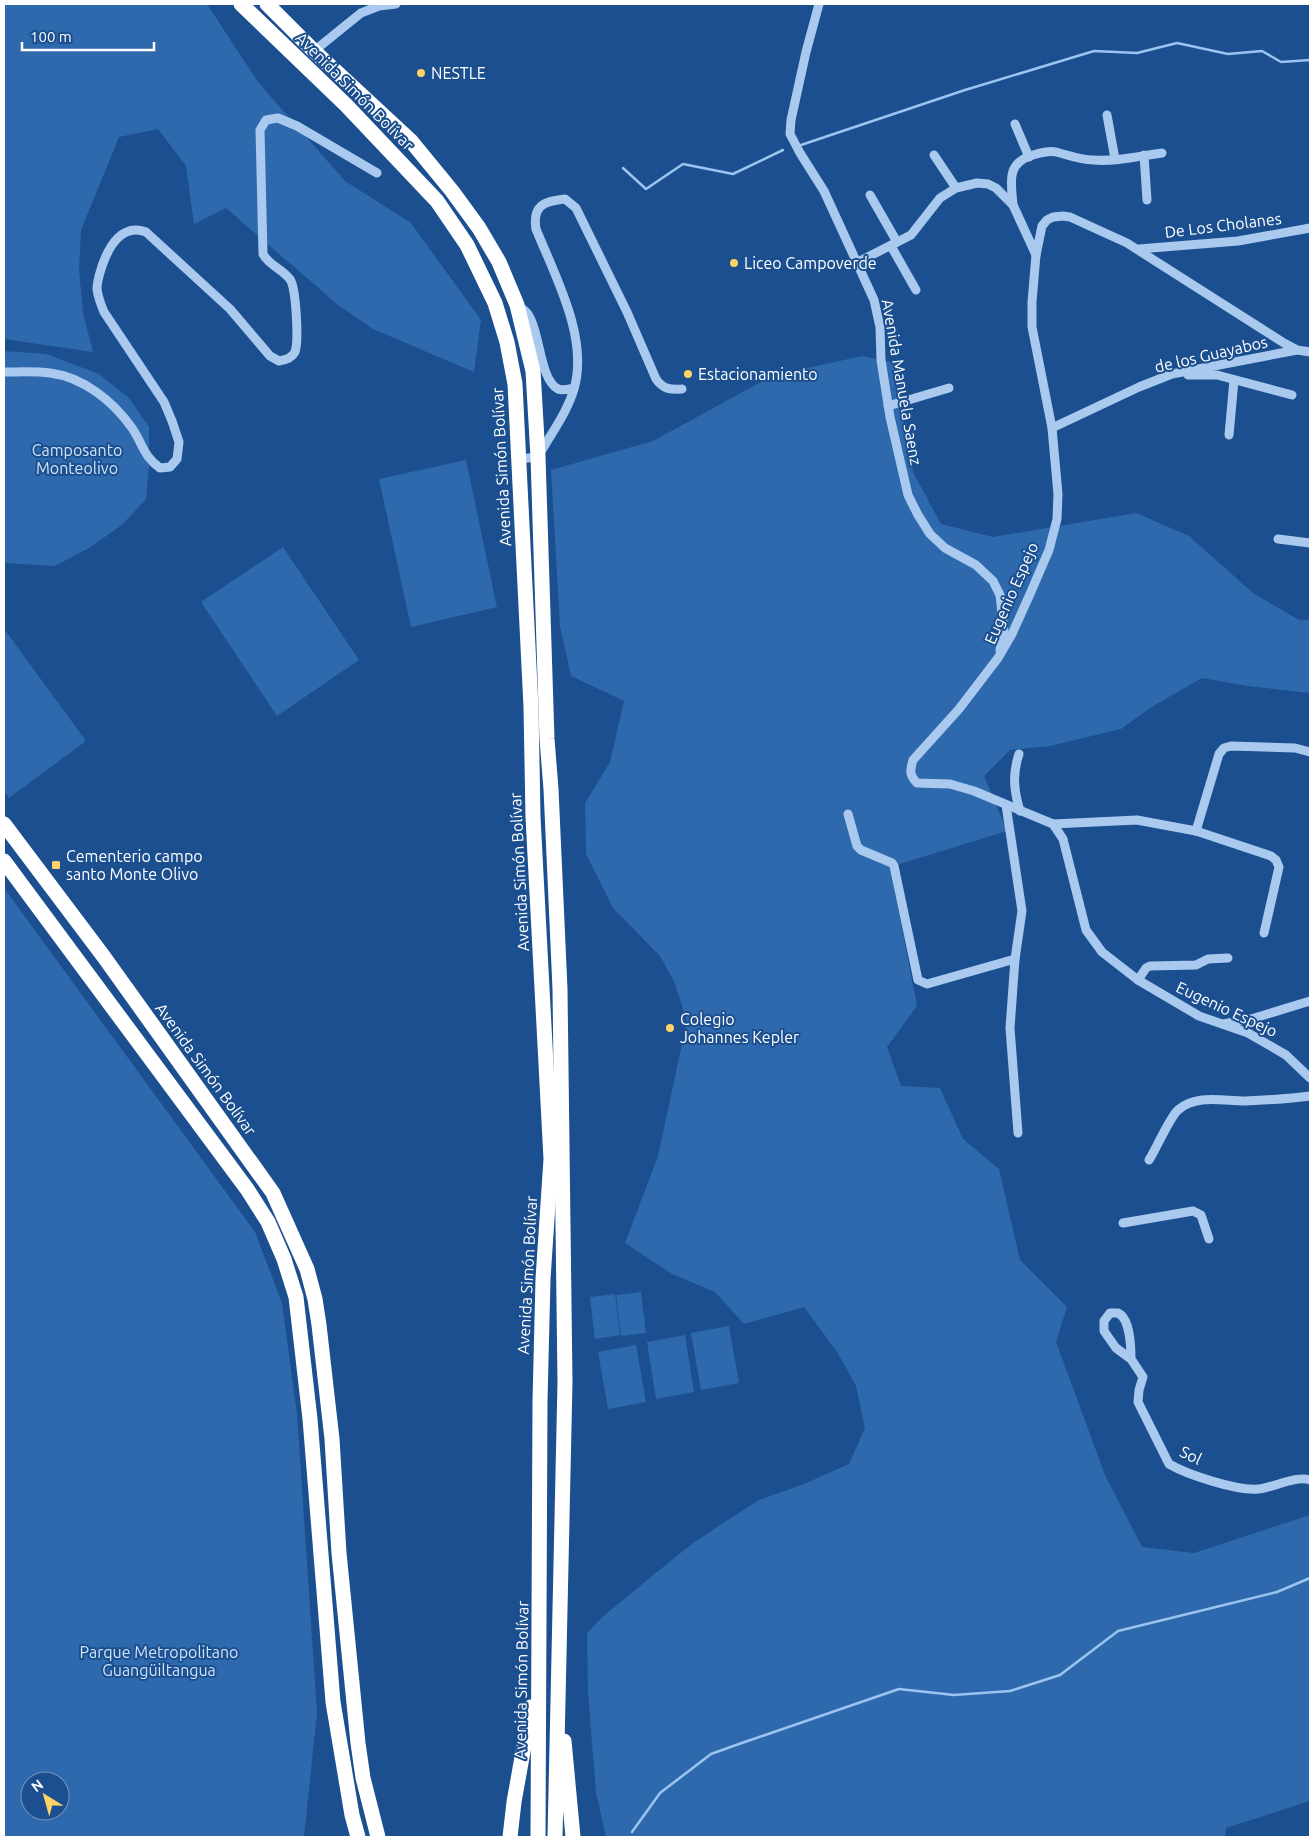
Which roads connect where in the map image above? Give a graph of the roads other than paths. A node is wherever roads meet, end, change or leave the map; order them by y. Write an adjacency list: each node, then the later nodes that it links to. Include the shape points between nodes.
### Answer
1 (241, 4): 38 (highway, Avenida Simón Bolívar, via 346,105 437,201 467,245 495,303 507,342 516,384)
2 (267, 4): 5 (highway, Avenida Simón Bolívar)
3 (396, 4): 5 (street, via 361,13)
4 (819, 4): 22 (street, Avenida Manuela Saenz, via 790,134 824,191)
5 (314, 51): 24 (highway, Avenida Simón Bolívar, via 411,141 452,191 479,228)
6 (1107, 115): 12 (street)
7 (1015, 124): 11 (street)
8 (1162, 153): 10 (street)
9 (934, 155): 14 (street)
10 (1144, 155): 12 (street); 16 (street)
11 (1028, 157): 12 (street, via 1053,151 1084,160); 17 (street, via 1013,169)
12 (1115, 158)
13 (376, 173): 27 (street, via 278,118 266,120 260,130 263,254 293,286 298,333 295,352 288,359 279,361 270,356 230,309 146,232 133,229 122,233 113,242 99,276 100,301 104,312 164,402 179,442 177,459 170,467 160,468 149,461 131,428 105,398 74,378 50,373)
14 (956, 188): 17 (street, via 988,184); 19 (street, via 940,198 911,235)
15 (870, 195): 19 (street)
16 (1147, 200)
17 (1013, 205): 21 (street)
18 (1310, 228): 20 (street, De Los Cholanes, via 1238,241)
19 (894, 244): 22 (street); 23 (street)
20 (1139, 249): 21 (street, Eugenio Espejo, via 1070,217 1059,216 1047,220 1042,226); 25 (street, Eugenio Espejo)
21 (1036, 255): 35 (street, Eugenio Espejo, via 1032,327)
22 (858, 262): 34 (street, Avenida Manuela Saenz, via 874,300 880,327)
23 (916, 290)
24 (517, 305): 30 (street, via 528,314 535,328 551,383 558,389); 37 (highway, Avenida Simón Bolívar, via 533,372)
25 (1297, 350): 26 (street, Eugenio Espejo); 28 (street, de los Guayabos)
26 (1310, 352)
27 (4, 372)
28 (1172, 374): 29 (street, via 1217,375); 35 (street, de los Guayabos)
29 (1234, 380): 33 (street); 36 (street)
30 (574, 388): 32 (street, via 579,364 570,317 534,221 536,211 548,201 565,199 576,208 598,251 656,379 666,388); 37 (street)
31 (949, 388): 34 (street)
32 (682, 389)
33 (1292, 395)
34 (888, 406): 41 (street, Avenida Manuela Saenz, via 908,495 918,515 930,534 945,548 985,572 1000,595 1004,631)
35 (1052, 428): 41 (street, Eugenio Espejo, via 1057,519 1034,586)
36 (1229, 435)
37 (538, 457): 38 (street); 68 (highway, Avenida Simón Bolívar, via 547,739 561,1018 565,1382)
38 (519, 459): 67 (highway, Avenida Simón Bolívar, via 551,1159 542,1288)
39 (1278, 540): 40 (street)
40 (1310, 544)
41 (998, 658): 44 (street, Eugenio Espejo, via 959,709 913,760 910,770 918,783 950,784)
42 (1310, 752): 49 (street, via 1273,746 1224,748 1219,754)
43 (1019, 754): 45 (street, via 1014,783)
44 (1006, 805): 45 (street, Eugenio Espejo); 54 (street, via 1022,911)
45 (1020, 811): 48 (street, Eugenio Espejo)
46 (848, 814): 54 (street, via 857,846 894,866 918,980 927,984)
47 (4, 824): 52 (highway, Avenida Simón Bolívar)
48 (1053, 824): 49 (street, via 1137,820); 56 (street, Eugenio Espejo, via 1062,839 1086,930 1102,952)
49 (1196, 831): 51 (street, via 1276,860 1279,867)
50 (4, 861): 55 (highway)
51 (1264, 933)
52 (104, 957): 55 (highway); 69 (highway, Avenida Simón Bolívar, via 274,1193 307,1269 319,1325 332,1439 353,1695)
53 (1228, 958): 56 (street, via 1208,959 1196,965 1150,966)
54 (1015, 959): 61 (street, via 1010,1028)
55 (86, 972): 70 (highway, via 247,1189 268,1222 296,1296 310,1419 333,1702)
56 (1138, 980): 58 (street, Eugenio Espejo, via 1199,1016)
57 (1310, 1001): 58 (street, via 1252,1019)
58 (1222, 1024): 59 (street, Eugenio Espejo, via 1248,1033 1286,1055)
59 (1310, 1078)
60 (1310, 1096): 62 (street, via 1286,1100 1209,1099 1186,1104 1176,1111)
61 (1018, 1133)
62 (1149, 1160)
63 (1123, 1223): 64 (street, via 1193,1211 1201,1215)
64 (1210, 1239)
65 (1131, 1359): 65 (street, Sol, via 1116,1348 1104,1331 1104,1321 1110,1313 1118,1313 1124,1318); 66 (street, Sol, via 1143,1377 1138,1402 1169,1464 1218,1482 1255,1489 1306,1478)
66 (1310, 1480)
67 (540, 1659): 75 (highway); 76 (highway, Avenida Simón Bolívar)
68 (557, 1703): 77 (highway, Avenida Simón Bolívar); 78 (highway, via 566,1753)
69 (369, 1802): 73 (highway, Avenida Simón Bolívar); 74 (highway)
70 (352, 1815): 71 (highway); 72 (highway)
71 (352, 1837)
72 (358, 1837)
73 (378, 1837)
74 (388, 1837)
75 (510, 1837)
76 (538, 1837)
77 (555, 1837)
78 (573, 1837)

